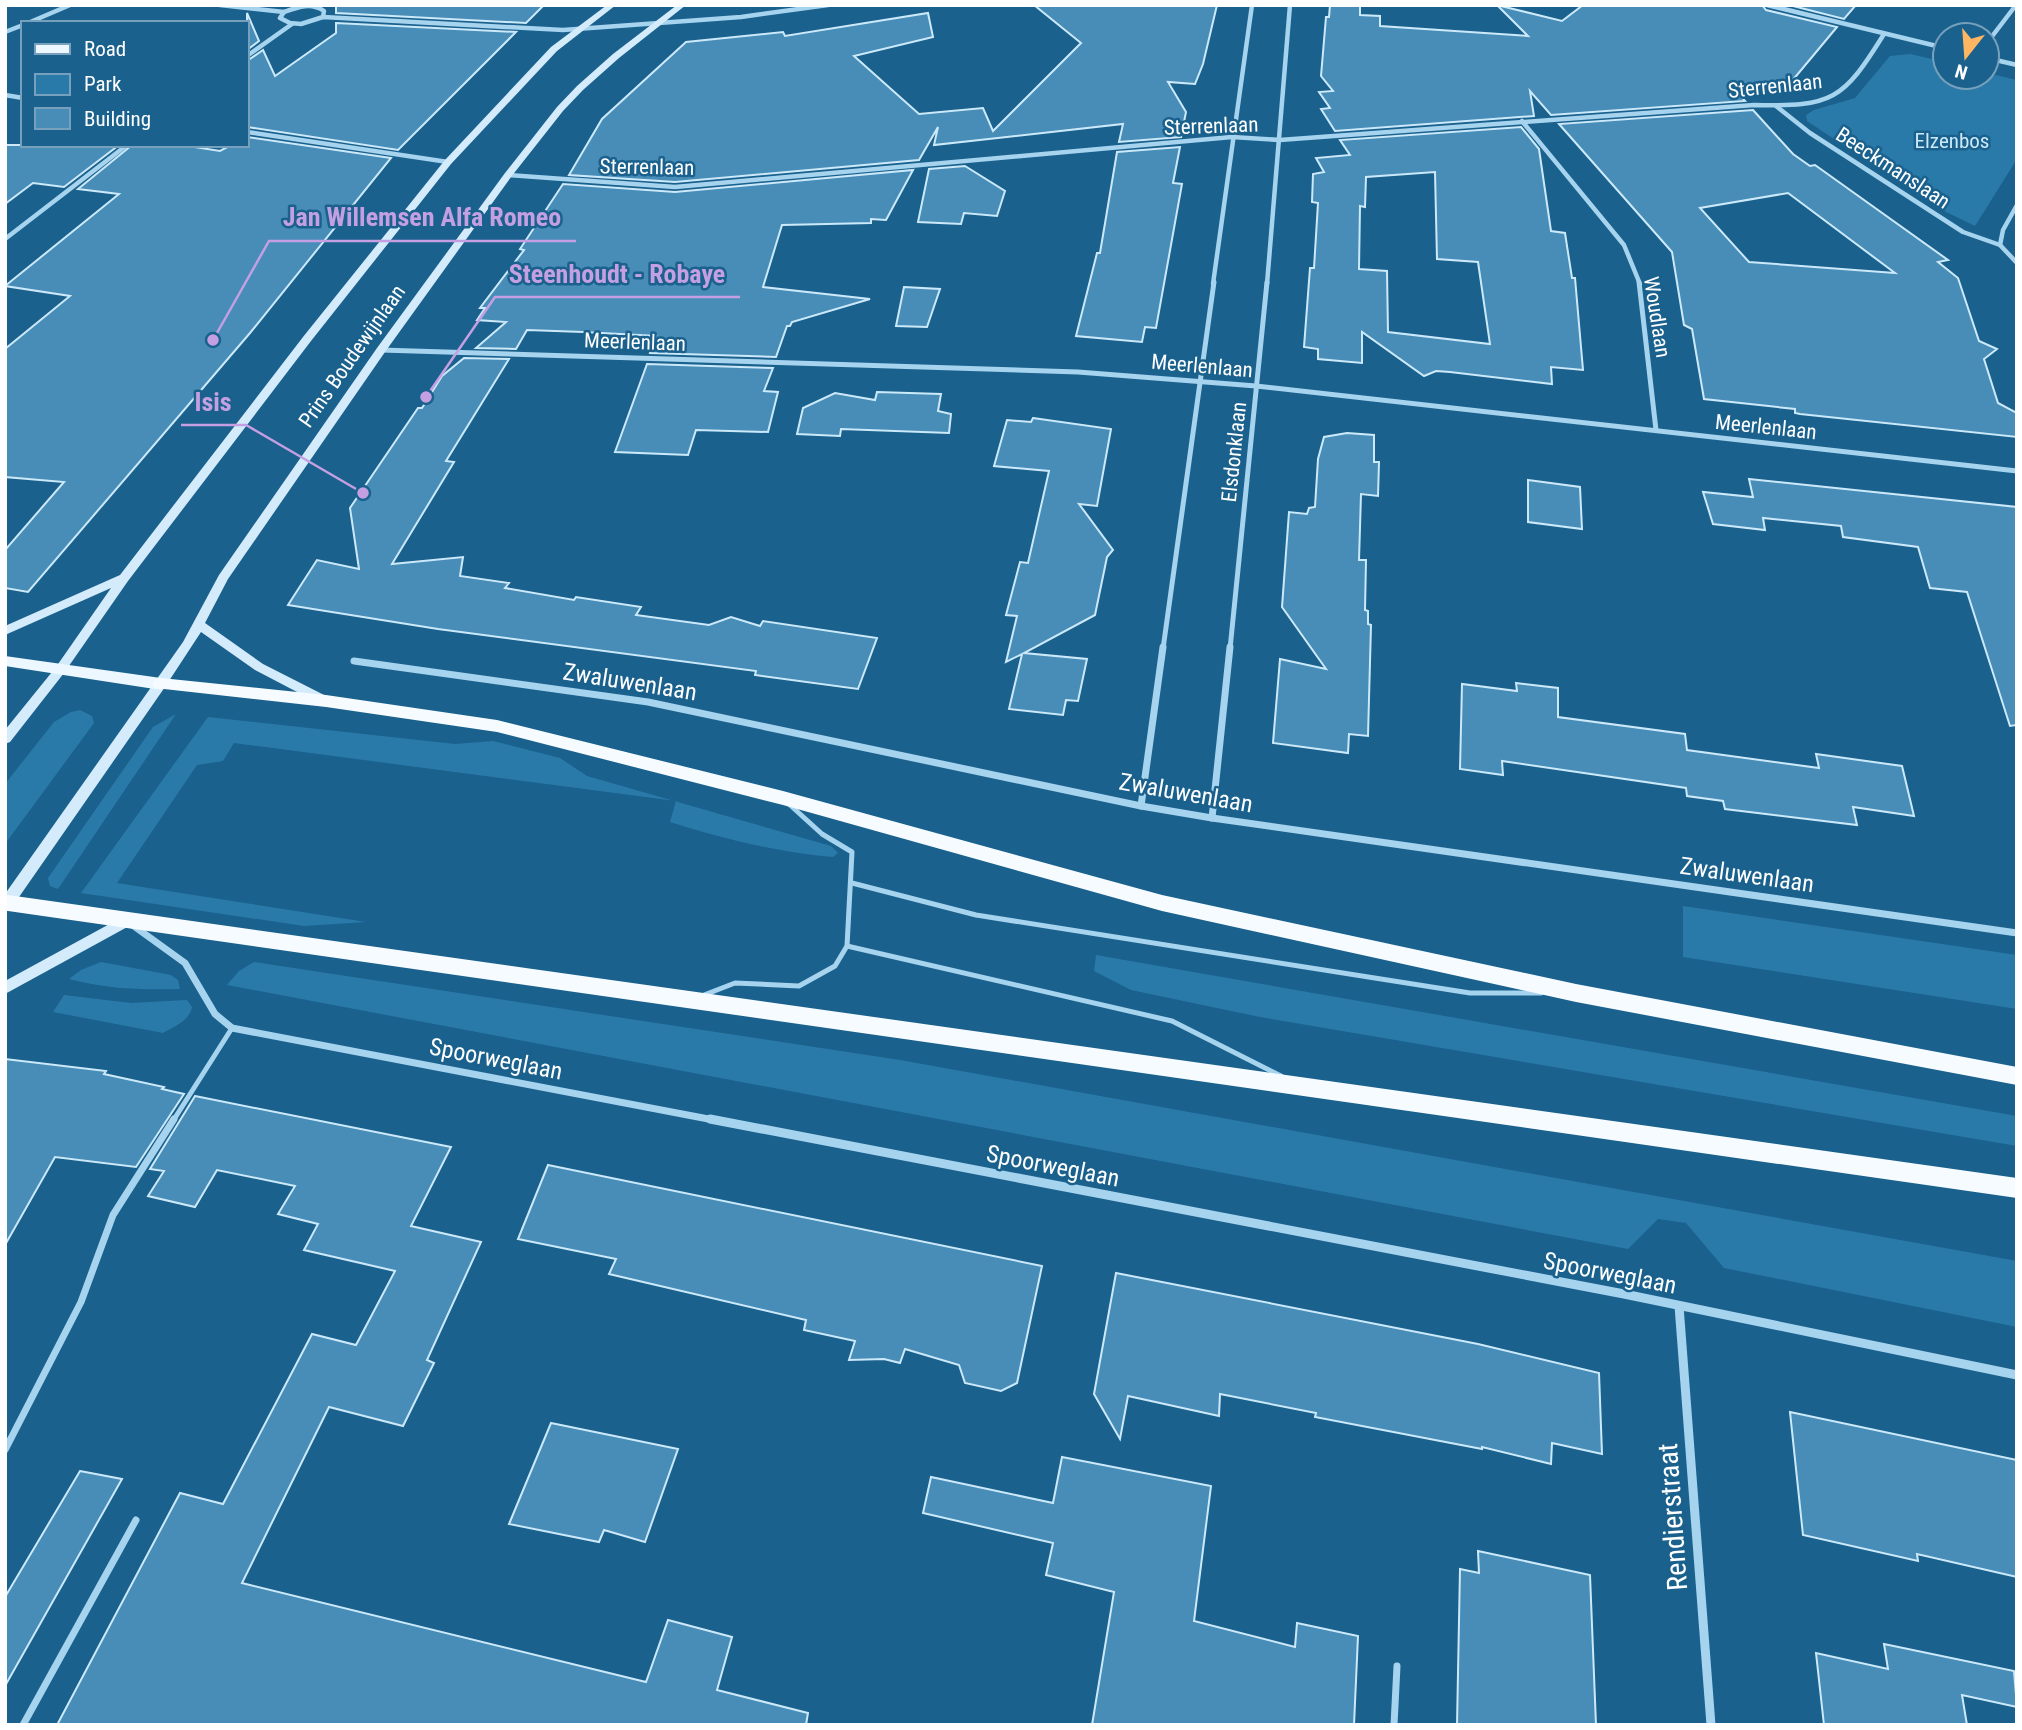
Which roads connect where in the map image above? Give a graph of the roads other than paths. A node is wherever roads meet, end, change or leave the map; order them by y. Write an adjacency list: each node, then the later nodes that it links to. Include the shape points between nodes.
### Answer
1 (70, 5): 13 (street)
2 (220, 5): 11 (street)
3 (612, 5): 17 (main road, Prins Boudewijnlaan)
4 (682, 5): 14 (main road, Prins Boudewijnlaan)
5 (828, 5): 14 (street)
6 (1252, 5): 24 (street, Elsdonklaan)
7 (1290, 5): 25 (street, Elsdonklaan)
8 (1767, 5): 18 (street)
9 (2015, 5): 16 (street)
10 (319, 6): 11 (street); 12 (street)
11 (284, 12): 15 (street, via 280,18)
12 (323, 17): 15 (street); 17 (street)
13 (33, 21)
14 (657, 23): 17 (street); 28 (main road, Prins Boudewijnlaan, via 573,95)
15 (292, 24): 20 (street)
16 (2001, 24)
17 (578, 29): 27 (main road, Prins Boudewijnlaan, via 531,72)
18 (1884, 34): 19 (street); 21 (street, Sterrenlaan, via 1848,87 1810,102)
19 (1931, 45)
20 (248, 56)
21 (1776, 106): 22 (street, Sterrenlaan); 31 (street, Beeckmanslaan, via 1963,232)
22 (1522, 121): 25 (street, Sterrenlaan); 36 (street, Woudlaan, via 1624,245 1641,287)
23 (248, 132): 27 (street)
24 (1233, 137): 25 (street, Sterrenlaan); 28 (street, Sterrenlaan, via 675,187); 34 (street, Elsdonklaan)
25 (1280, 140): 35 (street, Elsdonklaan)
26 (124, 147): 30 (street)
27 (448, 162): 38 (main road, Prins Boudewijnlaan)
28 (508, 174): 33 (main road, Prins Boudewijnlaan)
29 (2017, 205): 31 (street)
30 (5, 239)
31 (2000, 245): 32 (street)
32 (2017, 263)
33 (381, 350): 34 (street, Meerlenlaan, via 1064,371); 39 (main road, Prins Boudewijnlaan, via 223,578)
34 (1198, 381): 35 (street, Meerlenlaan); 48 (street, Elsdonklaan)
35 (1256, 386): 36 (street, Meerlenlaan); 49 (street, Elsdonklaan)
36 (1656, 430): 37 (street, Meerlenlaan)
37 (2017, 471)
38 (124, 578): 40 (main road); 43 (main road, Prins Boudewijnlaan)
39 (198, 624): 44 (main road, Prins Boudewijnlaan); 45 (main road, via 259,667)
40 (5, 631)
41 (5, 661): 43 (main road)
42 (354, 661): 48 (street, Zwaluwenlaan, via 649,702)
43 (60, 670): 44 (main road); 46 (main road, Prins Boudewijnlaan)
44 (161, 684): 45 (highway); 51 (main road, Prins Boudewijnlaan)
45 (326, 701): 47 (highway, via 497,726)
46 (5, 739)
47 (783, 798): 50 (lane, via 822,834 852,852); 56 (highway, via 1162,903)
48 (1141, 806): 49 (street, Zwaluwenlaan)
49 (1212, 818): 53 (street, Zwaluwenlaan)
50 (852, 883): 54 (lane); 56 (lane, via 976,915 1456,990)
51 (6, 904): 52 (highway)
52 (127, 921): 55 (main road); 57 (highway); 58 (street, via 185,963 215,1014)
53 (2017, 933)
54 (847, 946): 57 (lane, via 835,966 799,986 735,983); 60 (lane, via 1172,1021)
55 (5, 988)
56 (1576, 993): 59 (highway)
57 (691, 1001): 60 (highway)
58 (232, 1028): 62 (street, Spoorweglaan); 64 (lane, via 113,1215 81,1302)
59 (2017, 1076)
60 (1303, 1087): 61 (highway)
61 (2017, 1190)
62 (1679, 1306): 63 (street, Spoorweglaan); 69 (street, Rendierstraat)
63 (2017, 1375)
64 (5, 1450)
65 (135, 1520): 67 (lane)
66 (1397, 1666): 68 (lane)
67 (23, 1725)
68 (1394, 1725)
69 (1711, 1725)

